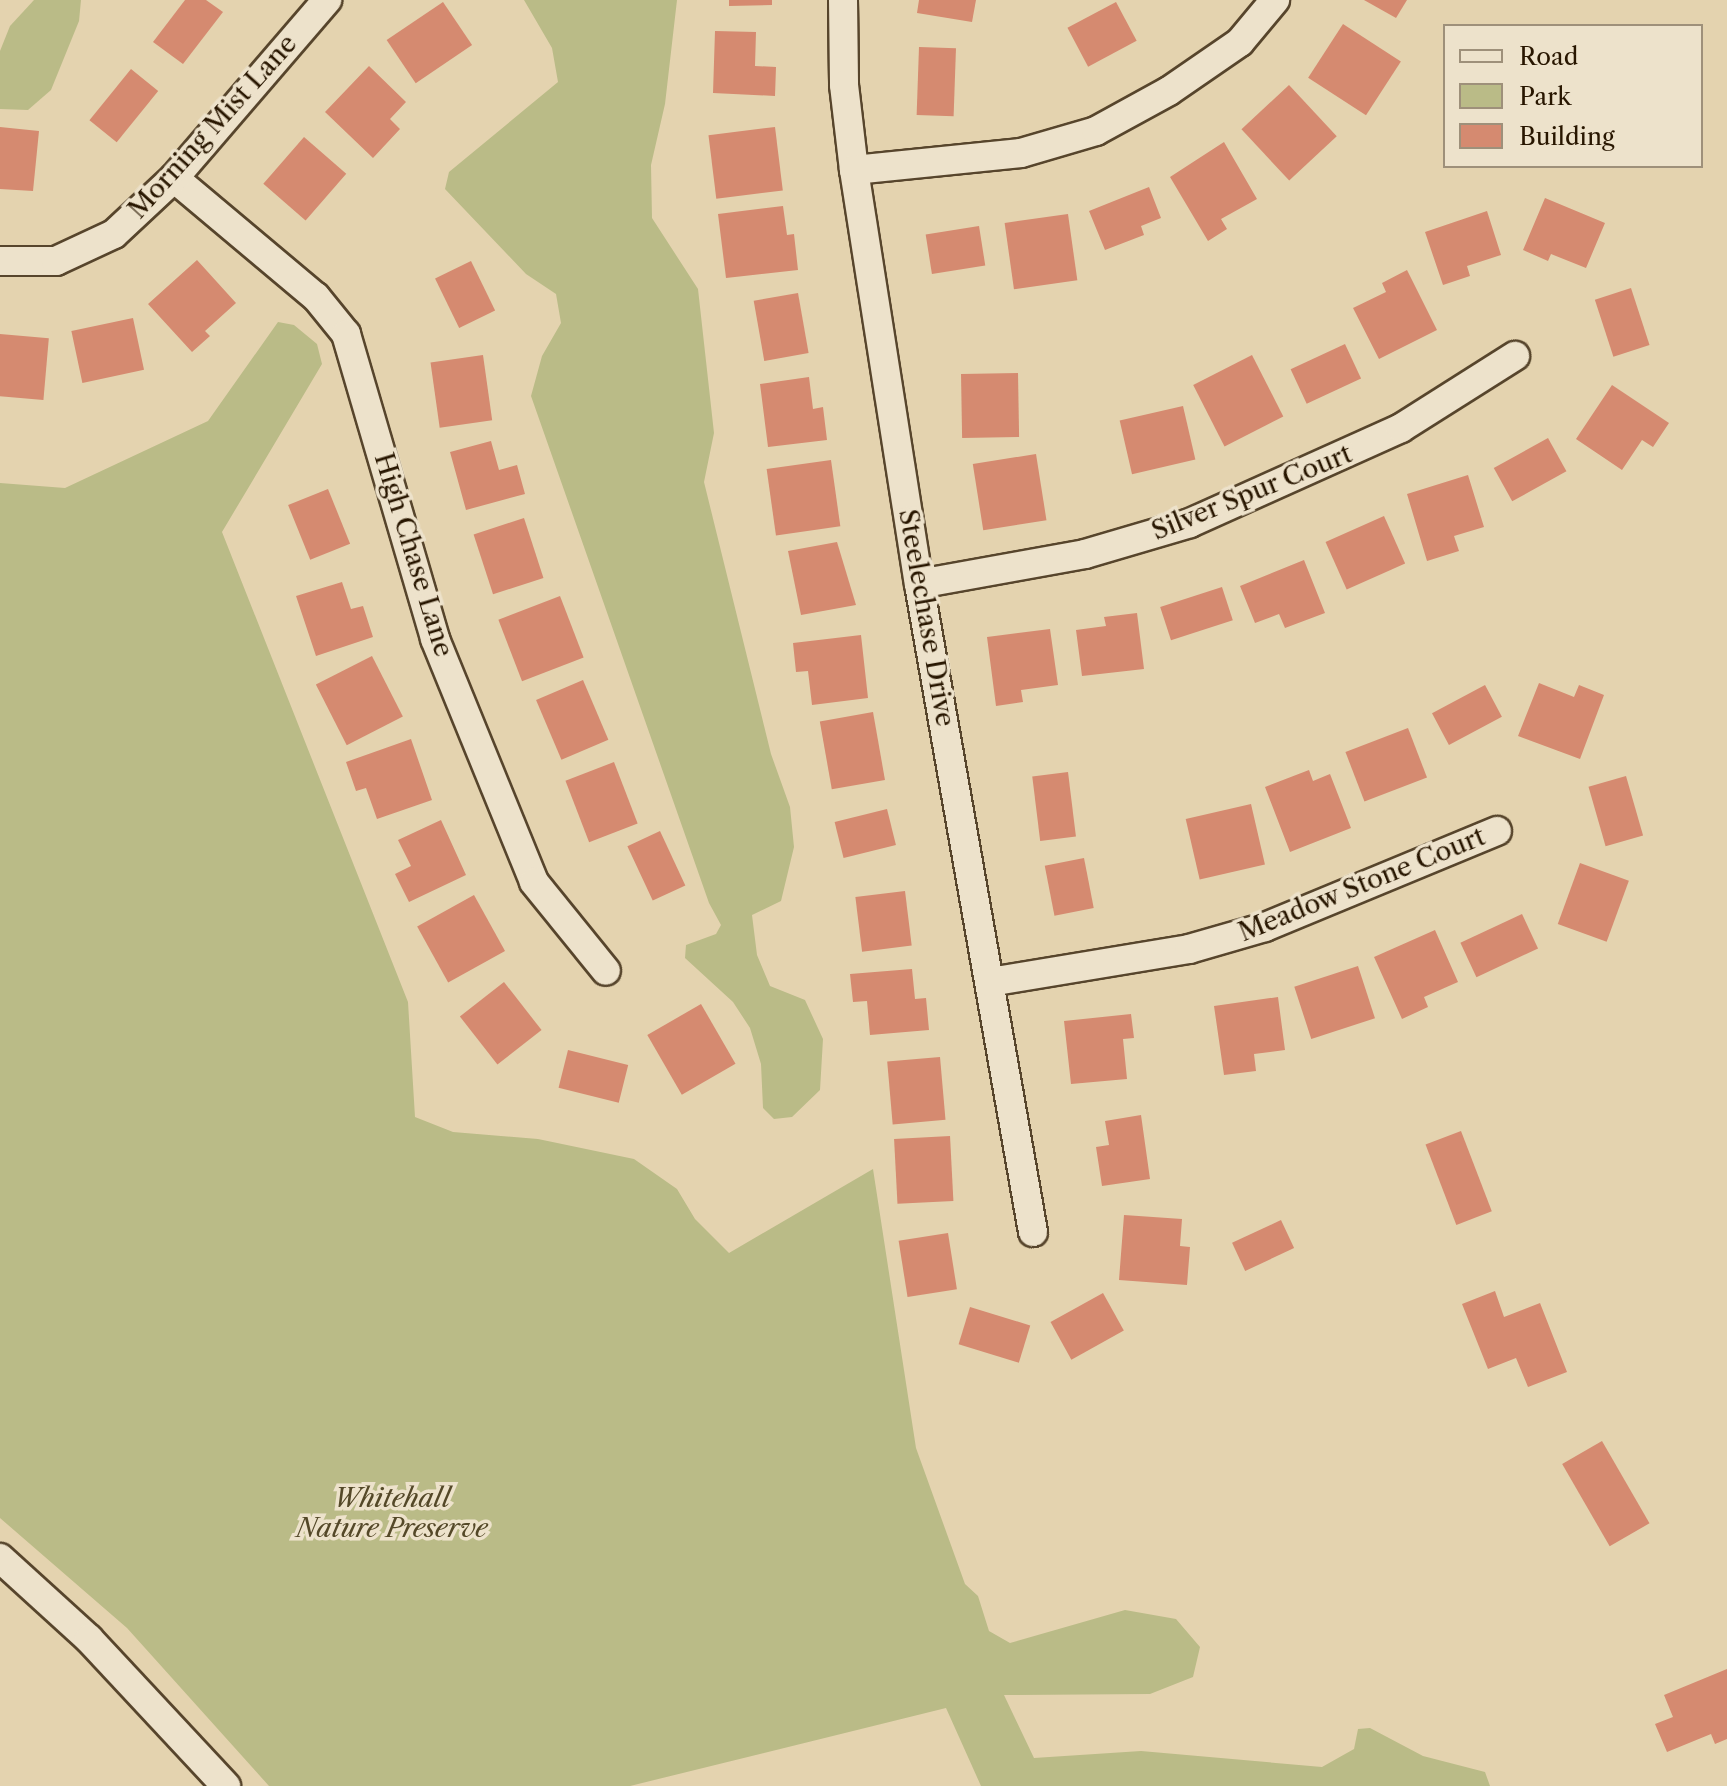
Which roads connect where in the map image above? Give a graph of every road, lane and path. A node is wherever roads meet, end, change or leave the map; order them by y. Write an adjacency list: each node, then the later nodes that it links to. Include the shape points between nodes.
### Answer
1 (327, 0): 5 (street, Morning Mist Lane)
2 (843, 0): 4 (street, Steelechase Drive, via 844,85)
3 (1275, 0): 4 (street, via 1240,42 1169,91 1096,131 1021,153)
4 (854, 170): 8 (street, Steelechase Drive)
5 (174, 178): 6 (street, Morning Mist Lane, via 114,234 85,252 56,261); 10 (street, High Chase Lane, via 316,297 346,334 435,639 534,882)
6 (0, 261)
7 (1515, 356): 8 (street, Silver Spur Court, via 1401,428 1190,523 1085,554)
8 (919, 584): 11 (street, Steelechase Drive)
9 (1497, 831): 11 (street, Meadow Stone Court, via 1265,927 1189,949)
10 (606, 971)
11 (990, 982): 12 (street, Steelechase Drive)
12 (1033, 1232)
13 (0, 1558): 14 (street, via 89,1639)
14 (226, 1786)

